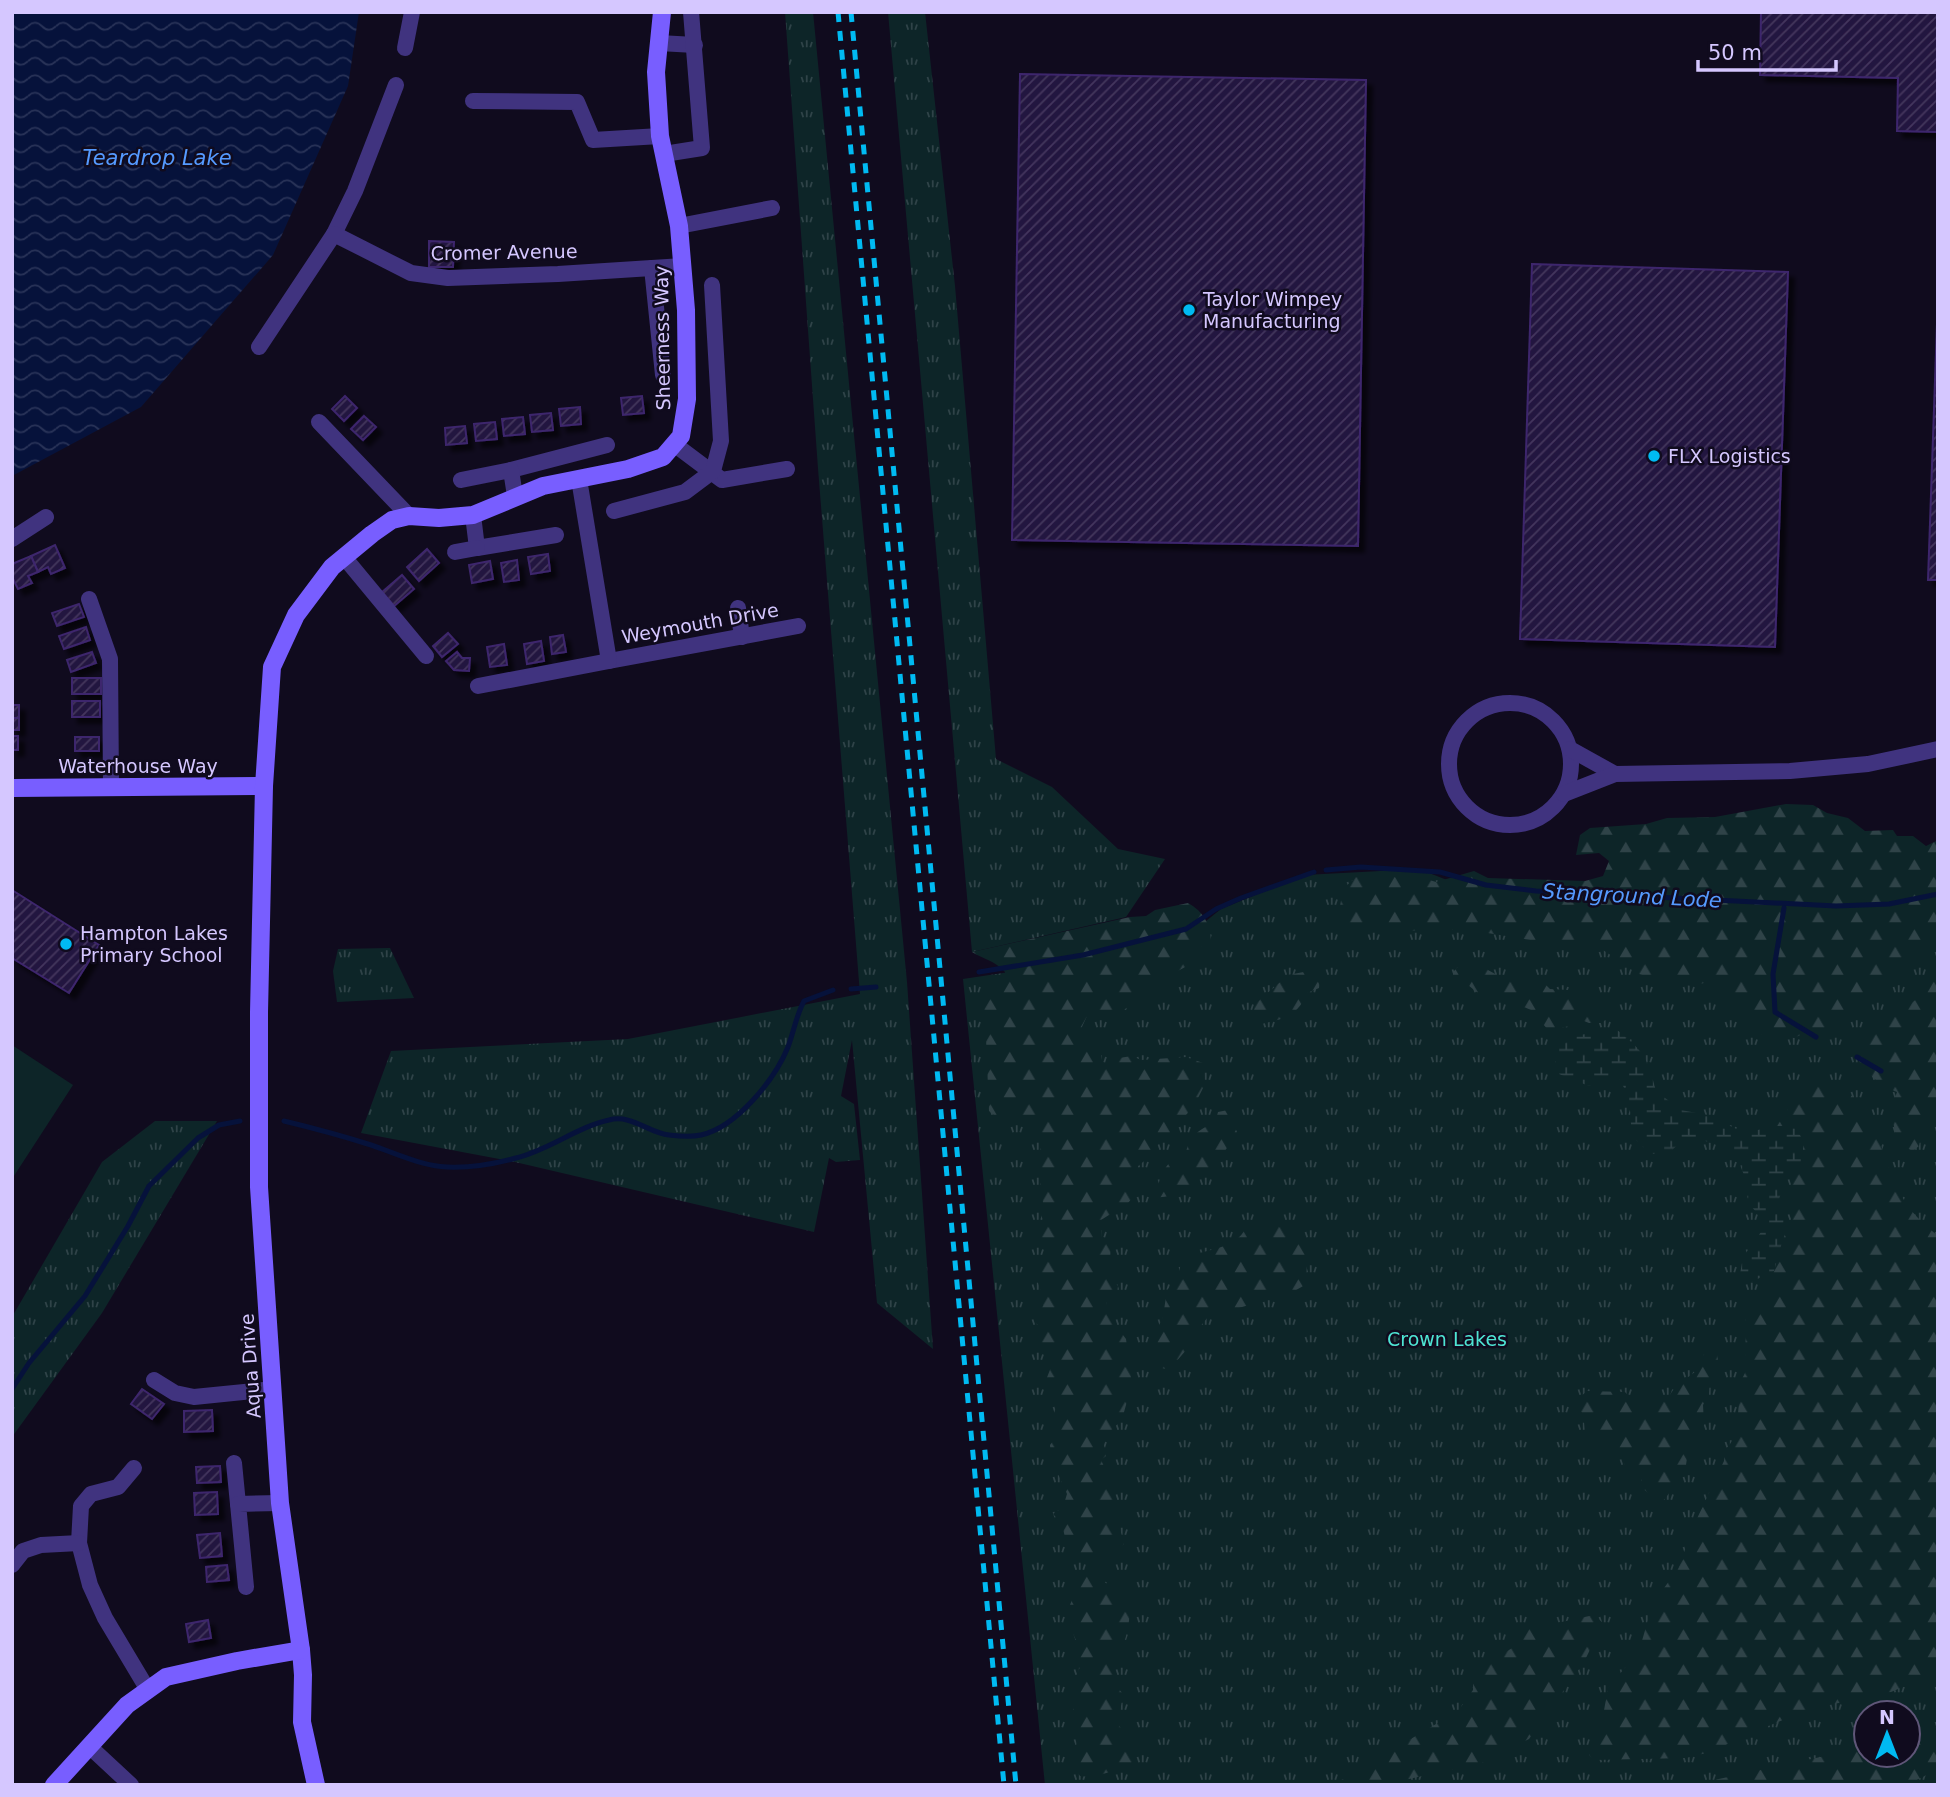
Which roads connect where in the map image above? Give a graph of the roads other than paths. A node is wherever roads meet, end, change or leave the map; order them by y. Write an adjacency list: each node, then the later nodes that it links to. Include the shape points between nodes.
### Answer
1 (412, 12): 6 (street)
2 (662, 12): 4 (street, Sheerness Way)
3 (691, 12): 5 (street)
4 (659, 43): 5 (street); 9 (street, Sheerness Way, via 656,72)
5 (695, 45): 9 (street, via 702,148)
6 (405, 48)
7 (396, 85): 12 (street)
8 (473, 101): 9 (street, via 577,102 593,140)
9 (662, 145): 11 (street, Sheerness Way)
10 (772, 208): 11 (street)
11 (680, 226): 13 (street, Sheerness Way)
12 (334, 234): 14 (street, Cromer Avenue, via 411,273 448,278); 16 (street)
13 (683, 266): 14 (street, Cromer Avenue); 19 (street, Sheerness Way, via 687,399 681,436)
14 (652, 268): 17 (street, Sheerness Way)
15 (712, 285): 23 (street, via 721,441)
16 (259, 347)
17 (663, 374)
18 (319, 422): 29 (street)
19 (674, 444): 23 (street); 24 (street, via 663,457)
20 (607, 445): 22 (street)
21 (787, 469): 23 (street, via 722,480)
22 (511, 470): 25 (street); 26 (street)
23 (713, 471): 27 (street, via 685,492)
24 (579, 479): 26 (street); 41 (street, Weymouth Drive)
25 (461, 480)
26 (514, 496): 28 (street)
27 (614, 511)
28 (473, 515): 29 (street); 33 (street)
29 (409, 516): 35 (street, via 392,520)
30 (46, 517): 32 (street)
31 (556, 535): 33 (street)
32 (12, 539)
33 (477, 548): 34 (street)
34 (455, 552)
35 (344, 557): 40 (street); 46 (street, via 296,615 272,667)
36 (89, 599): 47 (street, via 110,659)
37 (738, 608): 39 (street)
38 (799, 626): 39 (street, Weymouth Drive)
39 (742, 637): 41 (street, Weymouth Drive)
40 (426, 656)
41 (609, 662): 42 (street, Weymouth Drive)
42 (478, 686)
43 (1938, 748): 45 (street, via 1868,764 1790,771)
44 (1570, 749): 45 (street); 49 (street, via 1571,772); 49 (street, via 1555,721 1529,705 1498,703 1471,716 1452,741 1448,771 1460,800 1483,820 1513,826 1543,816)
45 (1615, 774): 49 (street)
46 (264, 786): 47 (street, Waterhouse Way); 51 (street, Aqua Drive, via 260,1187)
47 (111, 787): 48 (street, Waterhouse Way)
48 (12, 788)
49 (1564, 794)
50 (153, 1380): 51 (street, via 175,1393 194,1397)
51 (273, 1390): 54 (street, Aqua Drive)
52 (234, 1463): 55 (street)
53 (134, 1468): 56 (street, via 118,1487 91,1494 81,1506)
54 (280, 1503): 55 (street); 59 (street, Aqua Drive)
55 (238, 1504): 58 (street)
56 (79, 1542): 57 (street, via 23,1551); 60 (street, via 90,1585)
57 (12, 1565)
58 (246, 1587)
59 (301, 1650): 60 (street, via 166,1677); 64 (street, Aqua Drive, via 302,1723)
60 (148, 1690): 61 (street, via 127,1705)
61 (89, 1746): 62 (street); 63 (street)
62 (54, 1785)
63 (131, 1785)
64 (316, 1785)

